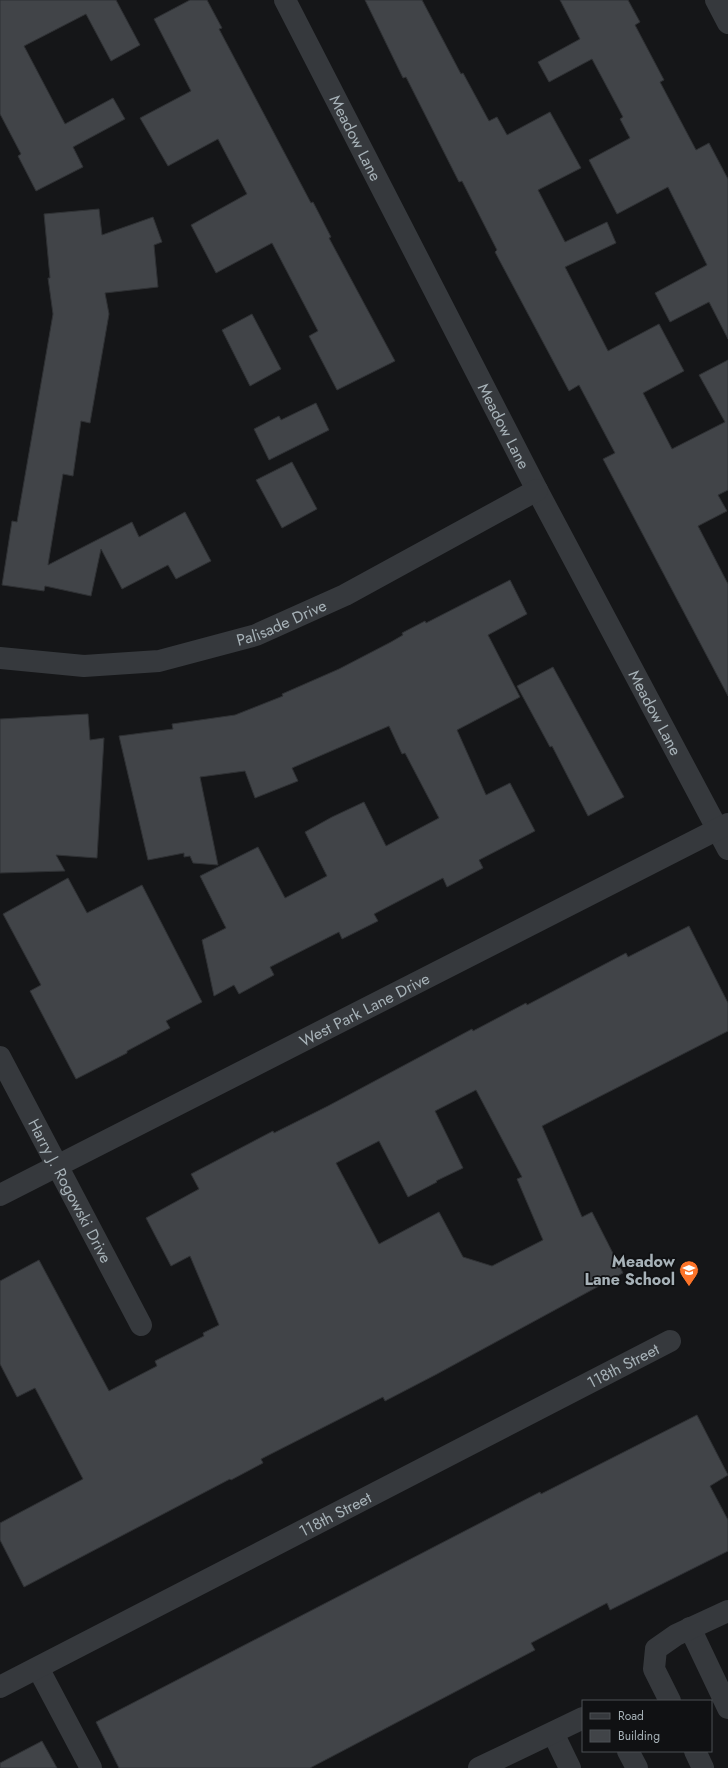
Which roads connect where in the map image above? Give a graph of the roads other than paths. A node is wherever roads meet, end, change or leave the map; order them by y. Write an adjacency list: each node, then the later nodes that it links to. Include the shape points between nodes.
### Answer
1 (285, 0): 4 (street, Meadow Lane)
2 (716, 0): 3 (street)
3 (728, 23)
4 (537, 490): 5 (street, Palisade Drive, via 345,595 256,635 159,661 84,666); 6 (street, Meadow Lane)
5 (0, 658)
6 (723, 827): 7 (street, Meadow Lane); 9 (street, West Park Lane Drive)
7 (728, 849)
8 (0, 1058): 9 (street, Harry J. Rogowski Drive)
9 (56, 1166): 10 (street, West Park Lane Drive); 11 (street, Harry J. Rogowski Drive)
10 (0, 1195)
11 (141, 1325)
12 (670, 1342): 15 (street, 118th Street)
13 (728, 1611): 14 (street)
14 (690, 1628): 17 (street, via 656,1649 654,1669); 18 (street)
15 (38, 1668): 16 (street, 118th Street); 24 (street)
16 (0, 1687)
17 (670, 1700)
18 (728, 1708)
19 (582, 1718): 20 (street)
20 (553, 1733): 21 (street); 27 (street)
21 (524, 1747): 25 (street); 26 (street)
22 (629, 1752): 28 (street)
23 (695, 1752): 29 (street)
24 (91, 1768)
25 (479, 1768)
26 (519, 1768)
27 (570, 1768)
28 (637, 1768)
29 (703, 1768)

